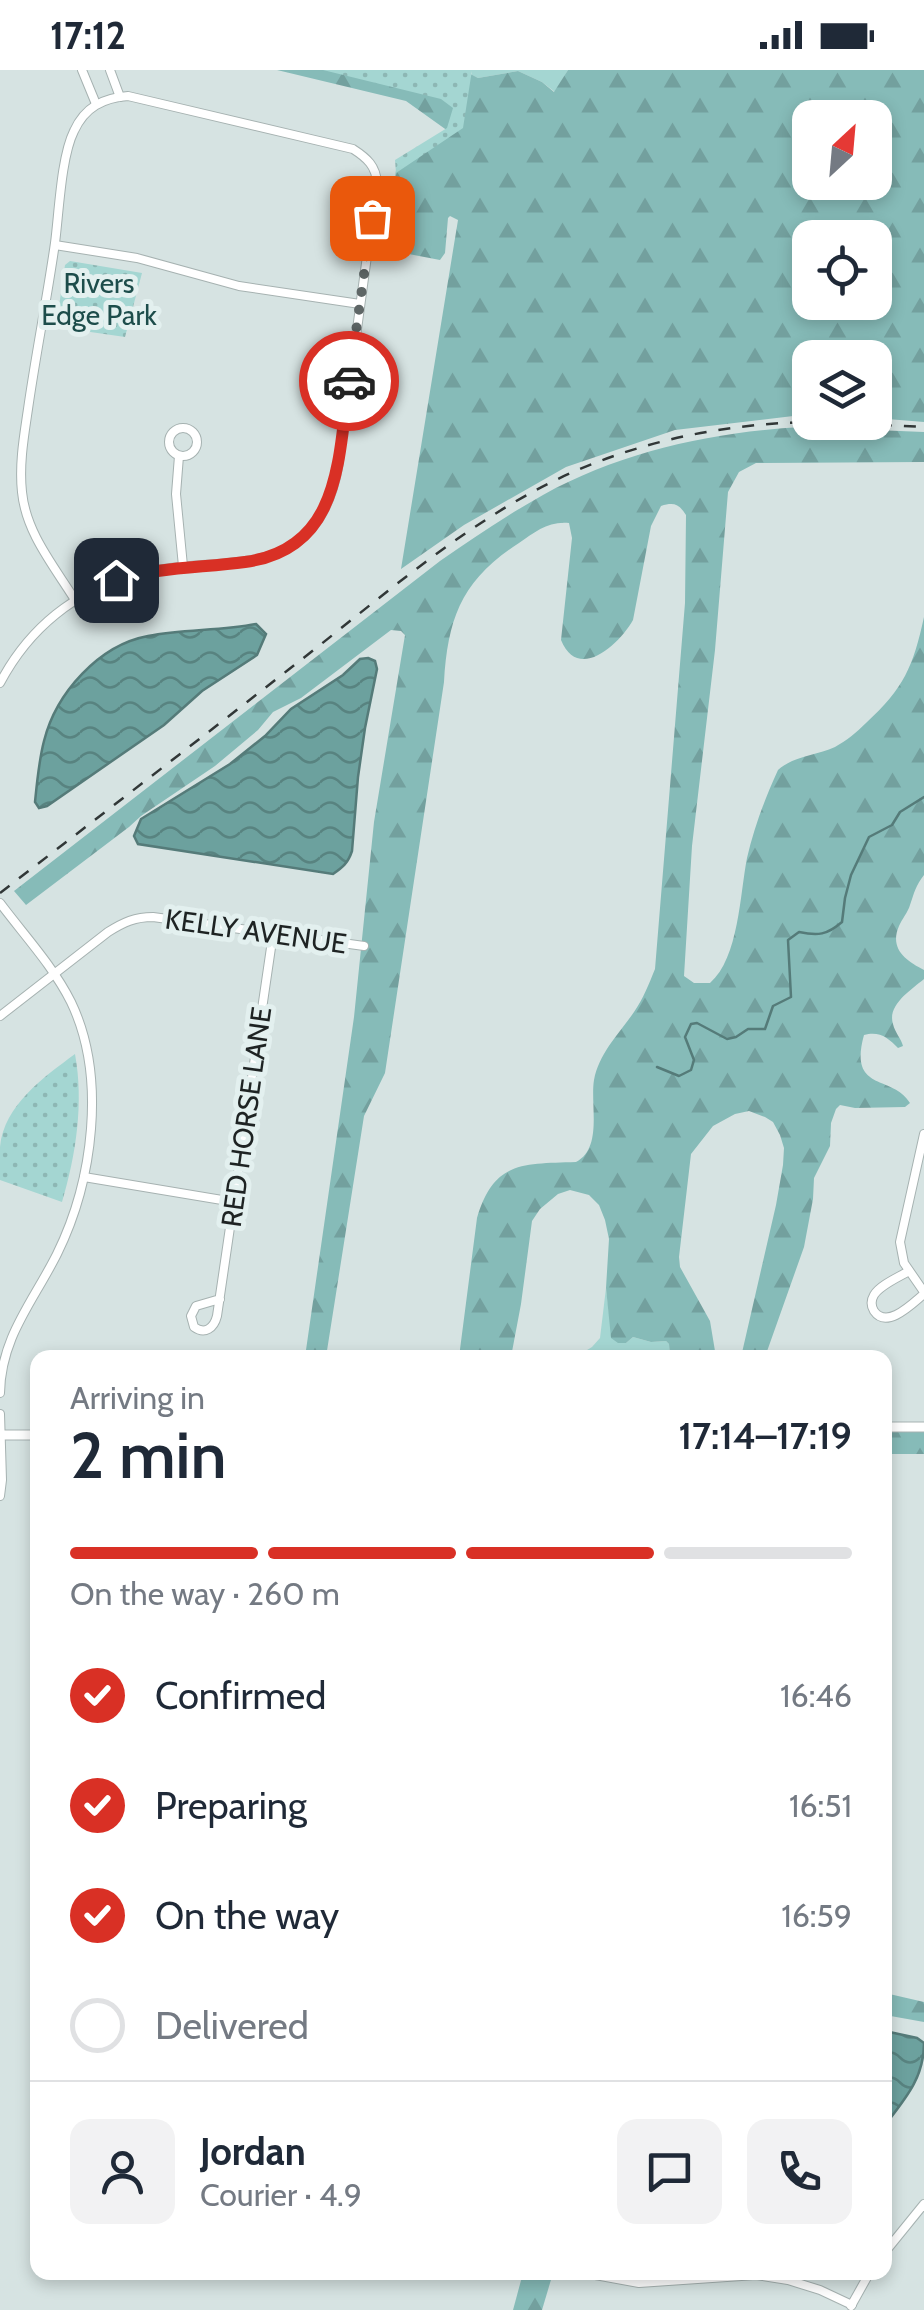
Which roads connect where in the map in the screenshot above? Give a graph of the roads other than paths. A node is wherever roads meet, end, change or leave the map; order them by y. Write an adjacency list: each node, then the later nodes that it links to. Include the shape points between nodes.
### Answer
1 (82, 70): 4 (street)
2 (110, 70): 3 (street)
3 (120, 97): 4 (street); 6 (street, via 346,146 364,156 377,183)
4 (96, 104): 5 (street, via 70,142)
5 (55, 245): 6 (street, via 137,258 239,286); 9 (street, via 21,457 22,496 39,544)
6 (360, 304): 8 (street, via 338,468 323,513 299,541 272,556)
7 (180, 456): 8 (street, via 176,494)
8 (184, 566): 9 (street, via 136,574)
9 (76, 600): 10 (street, via 36,631)
10 (0, 682)
11 (0, 903): 14 (street)
12 (273, 934): 13 (street, KELLY AVENUE); 14 (street, KELLY AVENUE, via 138,917); 18 (street, RED HORSE LANE)
13 (364, 946)
14 (54, 974): 15 (street, KELLY AVENUE); 17 (street, via 78,1017 90,1060)
15 (0, 1016)
16 (924, 1134): 19 (street, via 900,1242)
17 (84, 1177): 18 (street); 23 (street, via 66,1233)
18 (234, 1202): 21 (street, RED HORSE LANE)
19 (908, 1271): 20 (street); 20 (street, via 874,1293 874,1311 891,1317)
20 (924, 1293)
21 (220, 1299): 21 (street, via 196,1306 194,1326 204,1331 216,1323)
22 (0, 1333): 23 (street)
23 (10, 1337): 24 (street)
24 (0, 1394)
25 (0, 1414): 29 (street)
26 (924, 1426): 27 (street)
27 (892, 1427)
28 (30, 1435): 29 (street)
29 (1, 1436): 30 (street)
30 (0, 1496)
31 (924, 2204): 32 (street)
32 (915, 2215): 33 (street); 34 (street)
33 (924, 2222)
34 (892, 2243)
35 (627, 2280): 36 (street)
36 (685, 2280)
37 (780, 2280): 39 (street)
38 (866, 2280): 39 (street)
39 (851, 2308)

